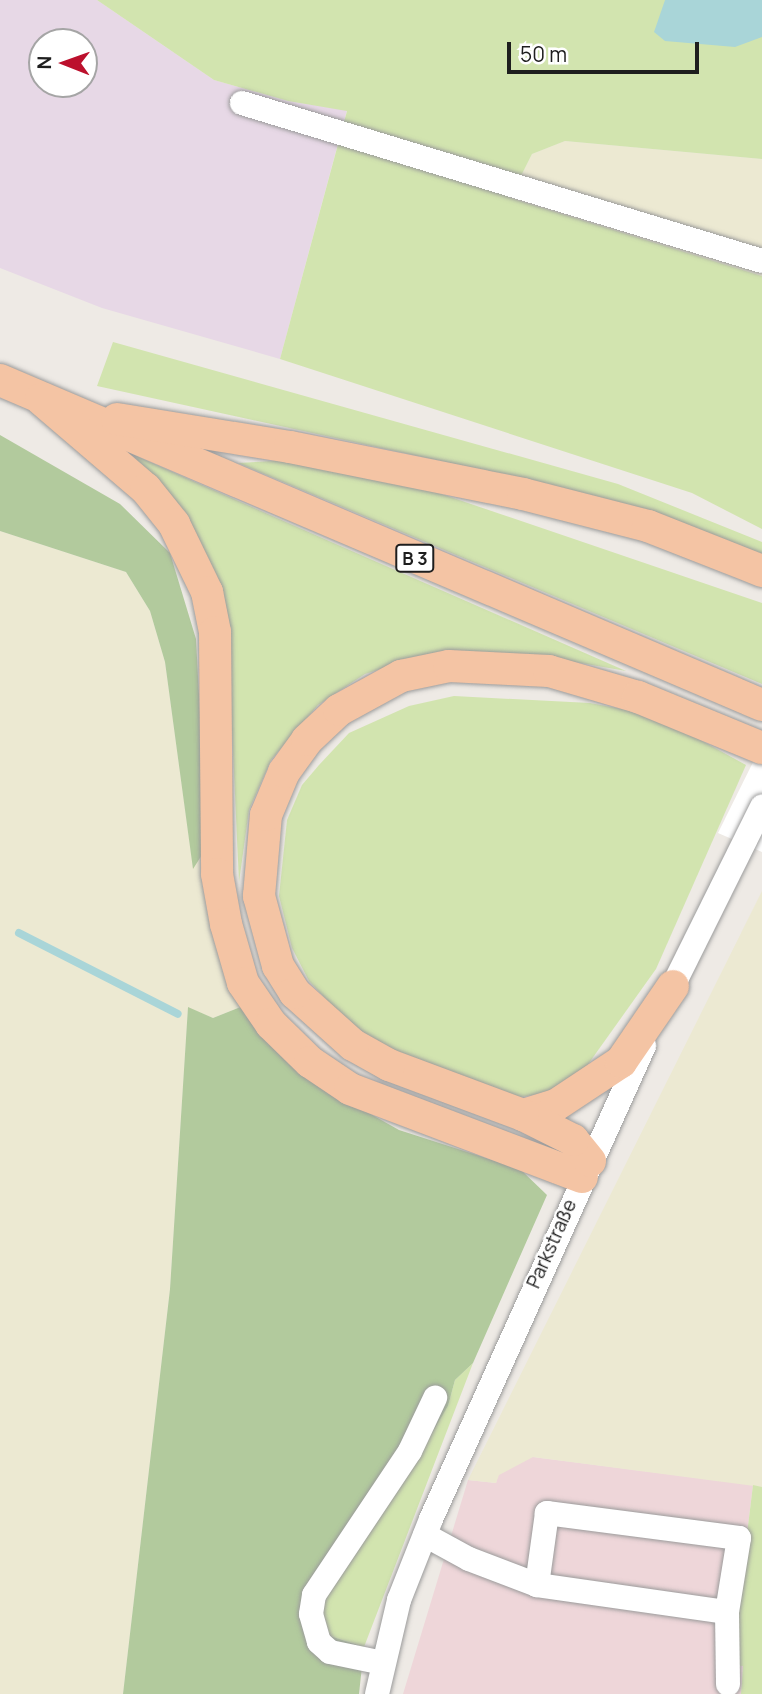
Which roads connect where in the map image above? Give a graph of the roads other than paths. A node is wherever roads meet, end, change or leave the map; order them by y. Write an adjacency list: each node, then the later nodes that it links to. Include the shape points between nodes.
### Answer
1 (242, 103): 2 (street)
2 (762, 261)
3 (0, 380): 4 (main road, B 3)
4 (54, 405): 5 (main road, via 523,494 648,526); 6 (main road, B 3); 11 (main road, via 146,489 174,524 207,592 216,645 217,874 243,983 271,1024 310,1062 351,1089)
5 (756, 571)
6 (762, 705)
7 (762, 748): 10 (main road, via 638,697 549,671 449,666 401,676 339,710 307,740 284,772 266,815 259,895 278,966 295,993 324,1023 388,1065)
8 (762, 807): 9 (street, Parkstraße)
9 (673, 986): 10 (main road, via 621,1062 556,1105); 11 (street, Parkstraße)
10 (523, 1115): 11 (main road, via 573,1140)
11 (586, 1169): 13 (street, Parkstraße)
12 (435, 1398): 16 (street, via 410,1451 314,1595 311,1614 319,1642 330,1652)
13 (425, 1535): 14 (street, via 469,1559); 16 (street, Parkstraße, via 399,1600)
14 (537, 1585): 15 (street); 15 (street, via 547,1513 739,1538)
15 (727, 1612): 17 (street)
16 (383, 1663): 18 (street, Parkstraße)
17 (728, 1684)
18 (377, 1694)

